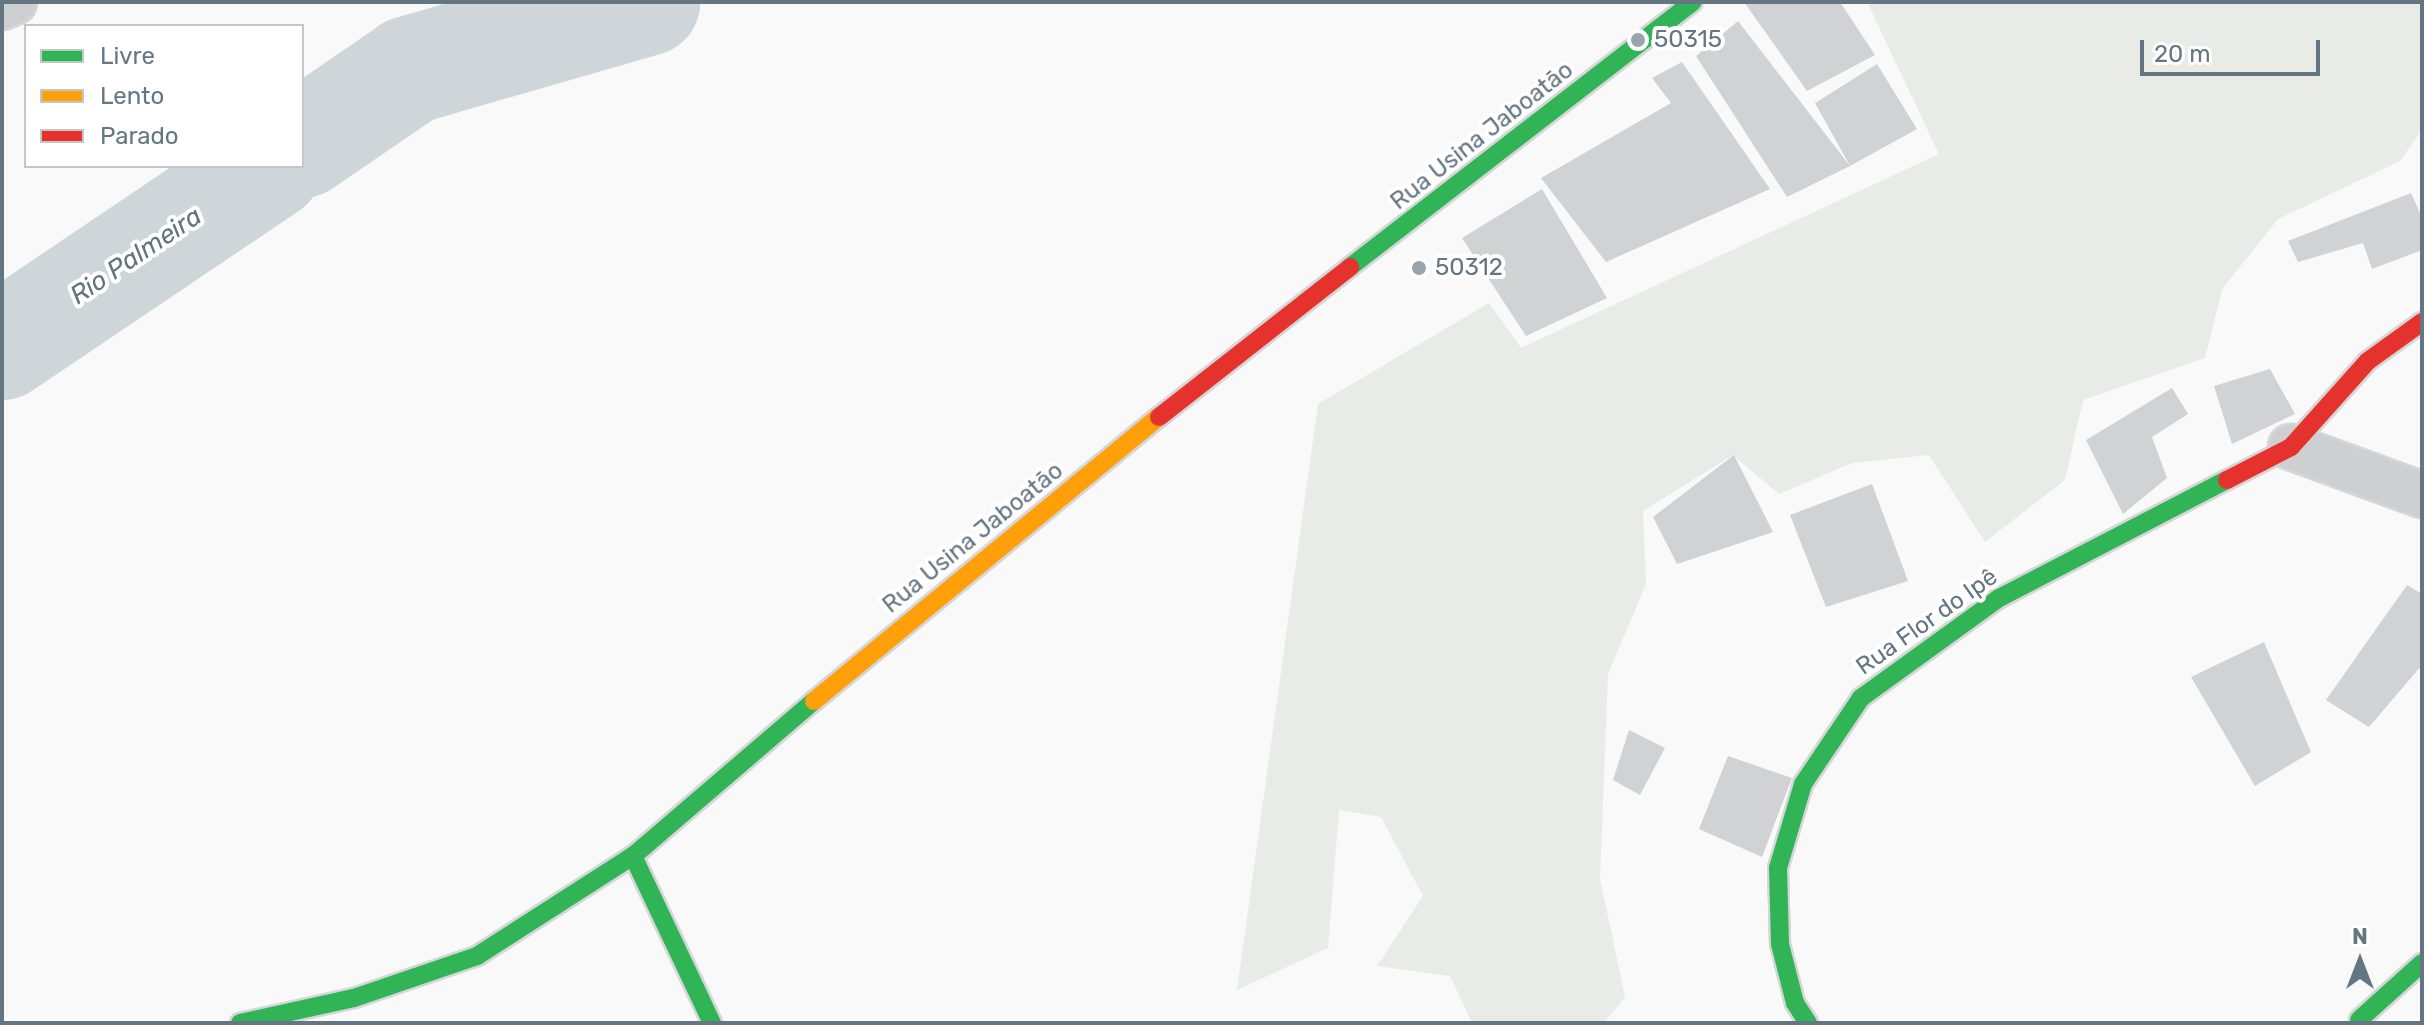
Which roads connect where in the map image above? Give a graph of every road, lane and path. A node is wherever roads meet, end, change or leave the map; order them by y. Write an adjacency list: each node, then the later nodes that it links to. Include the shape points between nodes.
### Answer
1 (14, 2): 3 (street)
2 (1693, 2): 7 (street, Rua Usina Jaboatão, via 1222,366 857,664)
3 (2, 7)
4 (2422, 322): 5 (street, via 2368,361)
5 (2291, 447): 6 (street); 12 (street, Rua Flor do Ipê, via 1999,598 1861,698 1803,784 1778,868 1780,944 1795,1003)
6 (2422, 495)
7 (633, 856): 10 (street, Rua Usina Jaboatão, via 477,956 354,998); 11 (street)
8 (2422, 963): 9 (street)
9 (2359, 1020)
10 (240, 1023)
11 (712, 1023)
12 (1808, 1023)

